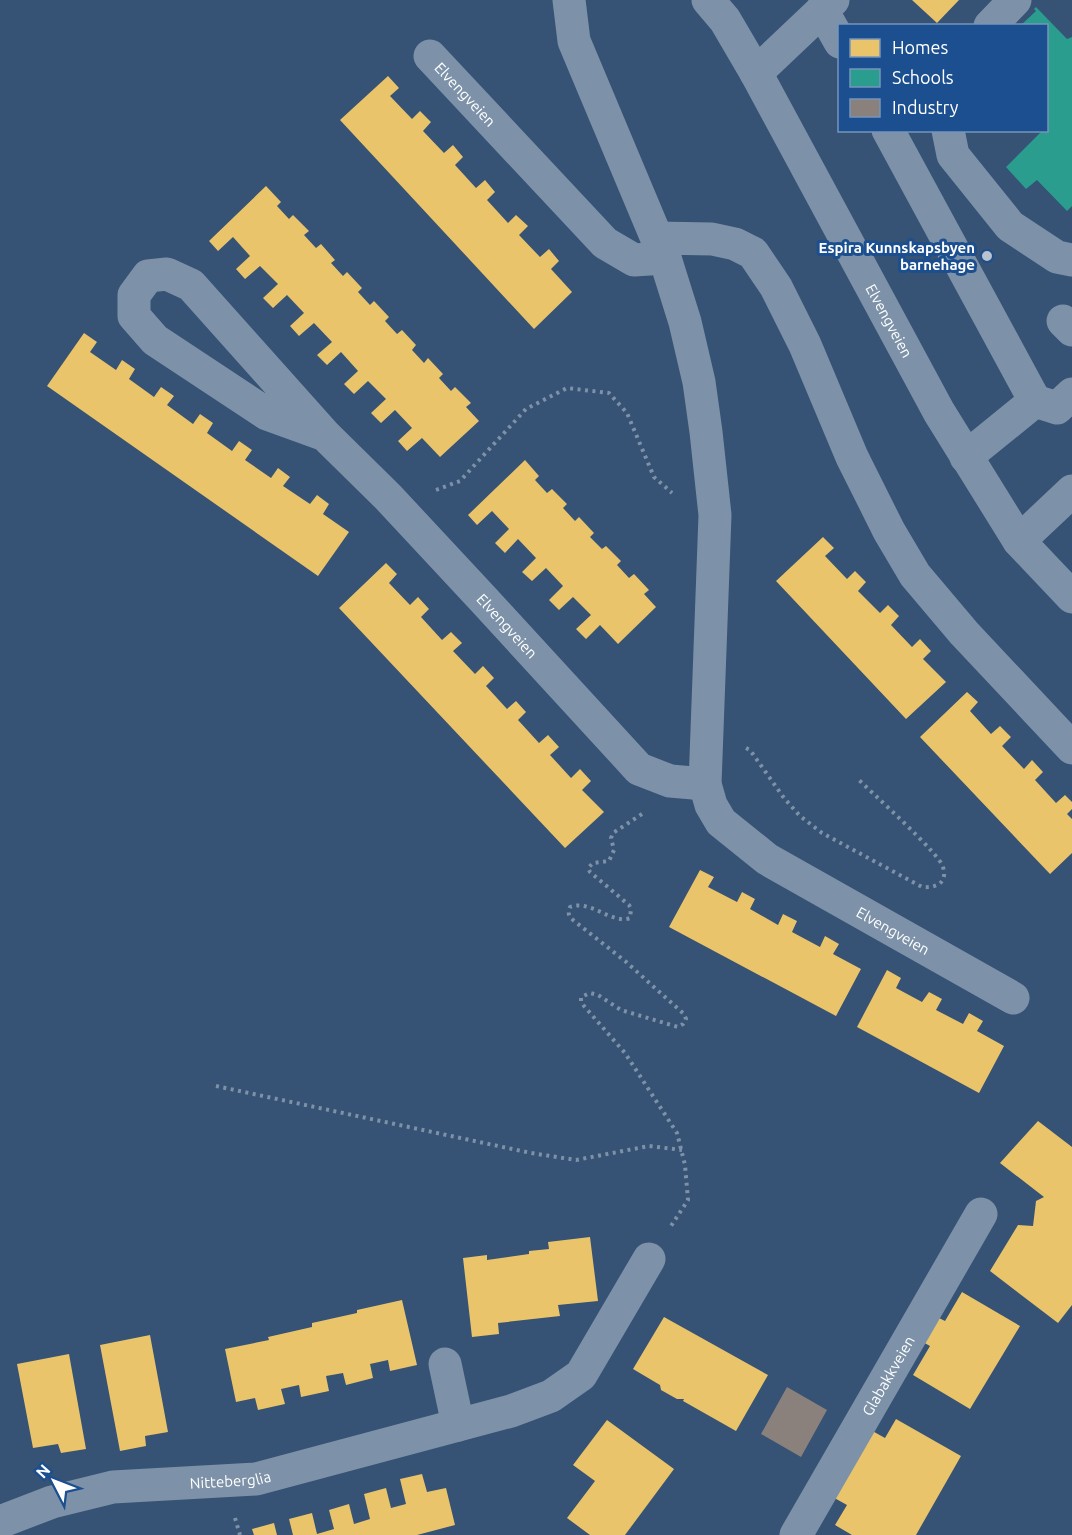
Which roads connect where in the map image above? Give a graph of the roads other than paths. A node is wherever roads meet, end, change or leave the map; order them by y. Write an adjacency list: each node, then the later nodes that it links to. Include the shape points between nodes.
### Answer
1 (569, 0): 11 (street, Elvengveien, via 574,41)
2 (708, 0): 8 (street, Elvengveien, via 725,20)
3 (1015, 0): 5 (street)
4 (827, 5): 6 (street); 8 (street)
5 (992, 24)
6 (838, 36)
7 (430, 56): 11 (street, Elvengveien, via 605,243 634,260)
8 (756, 74): 16 (street, Elvengveien)
9 (889, 132): 14 (street)
10 (948, 132): 12 (street, via 953,155 1010,226 1057,257)
11 (661, 248): 20 (street, Elvengveien, via 712,239 753,253 776,287 852,458 915,575); 21 (street, Elvengveien, via 686,322 699,382 714,506)
12 (1072, 260)
13 (1072, 394): 14 (street, via 1057,408)
14 (1035, 401): 16 (street)
15 (325, 435): 15 (street, Elvengveien, via 191,285 167,274 148,276 134,295 134,316 155,340 267,414); 21 (street, Elvengveien, via 639,769 670,781)
16 (966, 457): 18 (street, Elvengveien)
17 (1072, 491): 18 (street)
18 (1019, 541): 19 (street, Elvengveien)
19 (1072, 597)
20 (1072, 748)
21 (705, 784): 22 (street, Elvengveien, via 711,806 721,822 767,859)
22 (1013, 998)
23 (981, 1214): 28 (street, Glabakkveien)
24 (649, 1259): 26 (street, Nitteberglia, via 581,1374 551,1396)
25 (445, 1364): 26 (street)
26 (458, 1425): 27 (street, Nitteberglia, via 255,1479 112,1487 52,1502)
27 (0, 1522)
28 (796, 1535)

